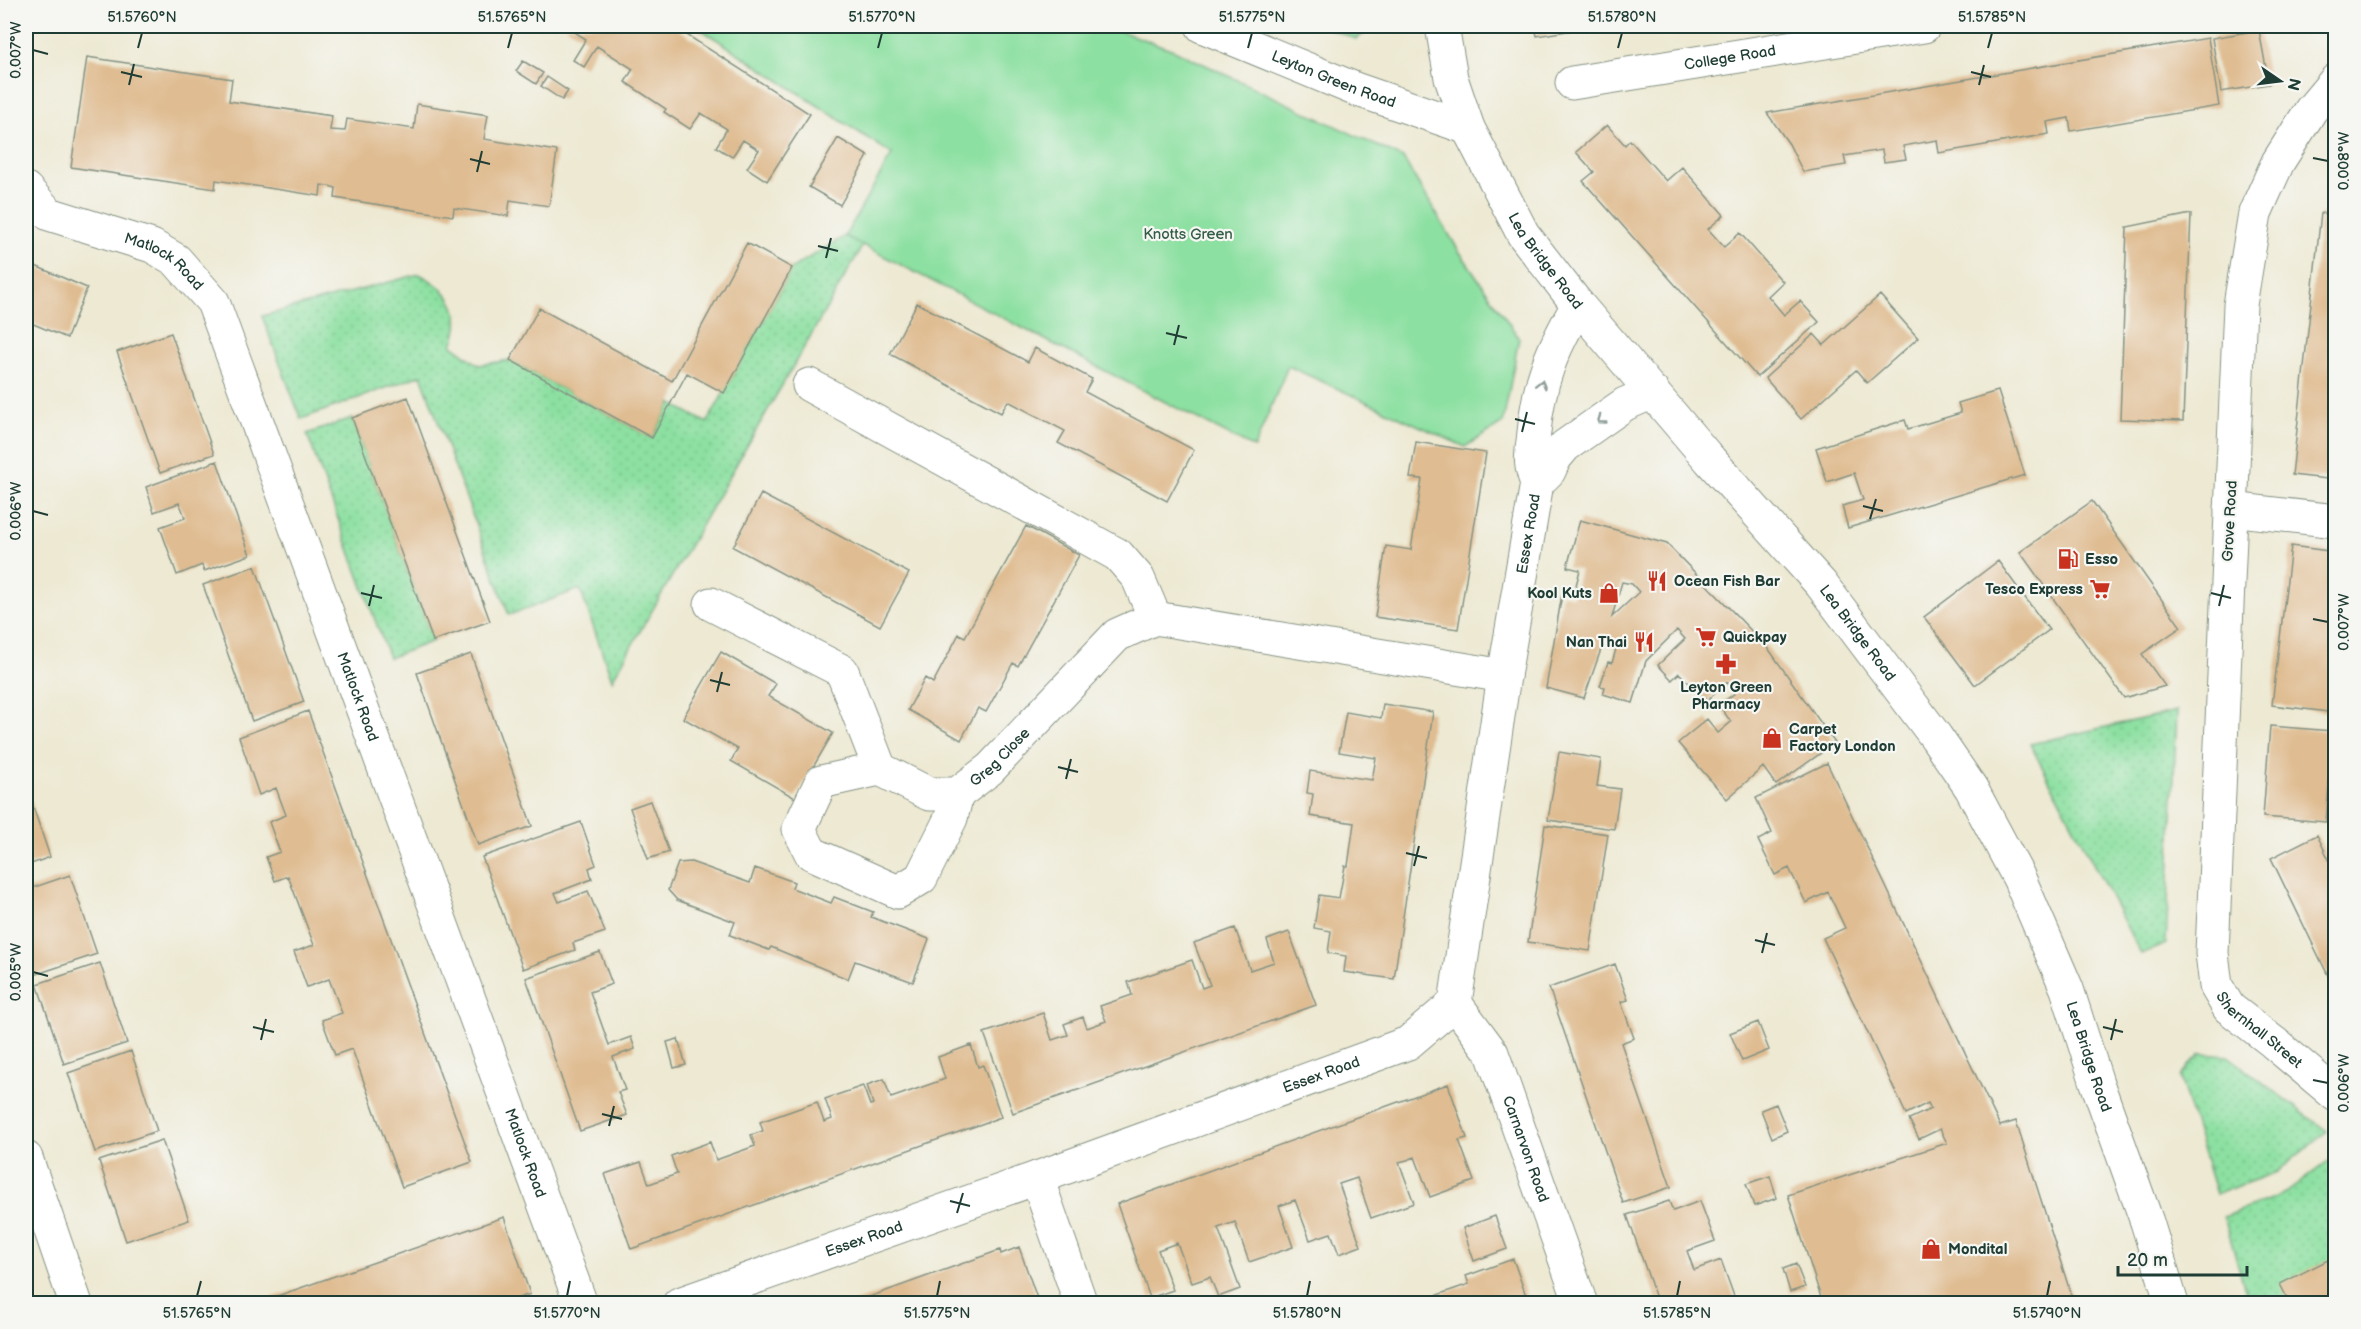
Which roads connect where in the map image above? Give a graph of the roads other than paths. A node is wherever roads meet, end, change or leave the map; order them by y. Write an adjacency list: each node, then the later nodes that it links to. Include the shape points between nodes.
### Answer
1 (1202, 26): 6 (street, Leyton Green Road, via 1388,102)
2 (1442, 26): 6 (street, Lea Bridge Road, via 1450,78)
3 (1924, 26): 5 (street, College Road)
4 (2336, 80): 12 (street, Grove Road, via 2311,110 2278,162 2254,213 2240,305)
5 (1572, 83)
6 (1468, 128): 8 (street, Lea Bridge Road, via 1523,234)
7 (26, 189): 25 (street, Matlock Road, via 49,214 152,246 176,260 213,302)
8 (1578, 305): 10 (street, Lea Bridge Road); 11 (street, Essex Road, one-way to 8, via 1530,466 1537,402 1549,361)
9 (809, 385): 15 (street, via 1118,555 1138,578)
10 (1653, 392): 11 (street, Essex Road, one-way to 11, via 1625,404 1565,446 1550,471); 29 (street, Lea Bridge Road, via 1834,600 1971,788 2019,878 2067,989)
11 (1537, 483): 16 (street, Essex Road)
12 (2231, 509): 13 (street); 19 (street, Grove Road, via 2212,953)
13 (2336, 521)
14 (711, 604): 17 (street, via 843,671)
15 (1155, 618): 16 (street); 18 (street, Greg Close, via 1117,635 990,770)
16 (1504, 676): 20 (street, Essex Road)
17 (880, 769): 18 (street, Greg Close, via 929,794); 18 (street, via 822,782 799,829 811,853 898,892 921,878 951,818)
18 (957, 794)
19 (2216, 986): 21 (street, Shernhall Street, via 2229,1008)
20 (1455, 1003): 23 (street, Essex Road, via 1408,1043); 28 (street, Carnarvon Road, via 1492,1053)
21 (2336, 1095)
22 (26, 1158): 24 (street)
23 (1037, 1178): 26 (street, Essex Road); 27 (street)
24 (76, 1304)
25 (581, 1304)
26 (679, 1304)
27 (1081, 1304)
28 (1581, 1304)
29 (2172, 1304)

